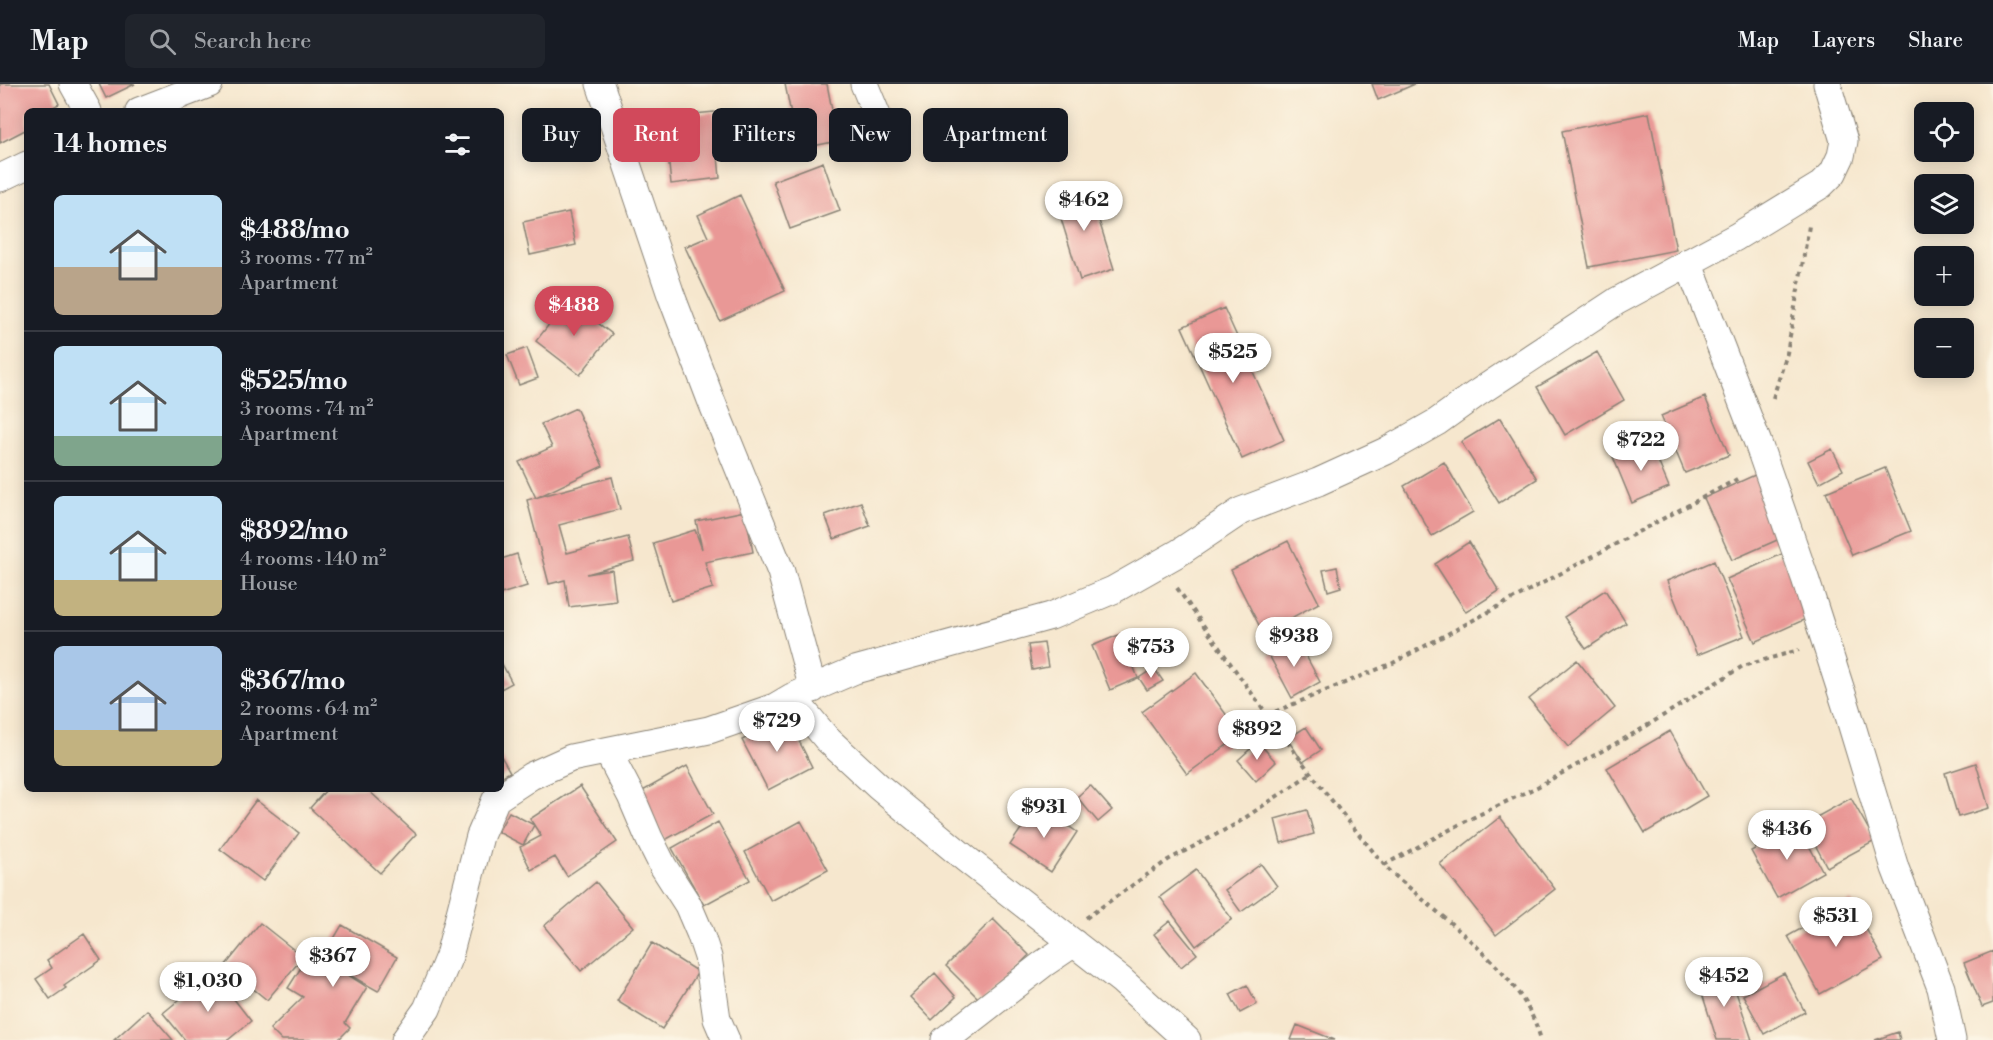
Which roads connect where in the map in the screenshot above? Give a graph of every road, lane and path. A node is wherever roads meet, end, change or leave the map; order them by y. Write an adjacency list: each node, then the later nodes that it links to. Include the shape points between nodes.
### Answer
1 (73, 84): 7 (street)
2 (208, 84): 6 (street)
3 (600, 84): 18 (street, via 671,295 781,572)
4 (864, 84): 9 (street)
5 (1827, 84): 12 (street, via 1844,141 1833,173)
6 (174, 90): 8 (street)
7 (86, 108)
8 (144, 108)
9 (874, 108)
10 (24, 166): 11 (street)
11 (0, 178)
12 (1821, 185): 13 (street); 14 (path, via 1808,229 1787,353)
13 (1688, 262): 15 (street); 16 (street, via 1617,301 1437,422 1318,482 1241,511)
14 (1772, 398)
15 (1765, 464): 17 (street); 19 (path, via 1394,663)
16 (1159, 563): 18 (street, via 1113,590 1051,616 855,670); 19 (path)
17 (1826, 643): 24 (path, via 1743,666 1537,787); 31 (street, via 1895,868 1941,988)
18 (802, 693): 20 (street, via 775,707 709,730); 25 (street, via 827,739 879,787)
19 (1267, 715): 21 (path)
20 (608, 752): 22 (street, via 571,758); 27 (street, via 658,857 688,905 700,933 708,957 717,1019)
21 (1310, 774): 24 (path); 25 (path, via 1236,824 1168,860)
22 (504, 788)
23 (492, 794): 26 (street, via 449,956 427,1009)
24 (1384, 865): 30 (path, via 1487,957 1536,1021)
25 (1068, 939): 28 (street, via 1043,964); 29 (street, via 1121,980)
26 (405, 1040)
27 (726, 1040)
28 (945, 1040)
29 (1187, 1040)
30 (1540, 1040)
31 (1952, 1040)

